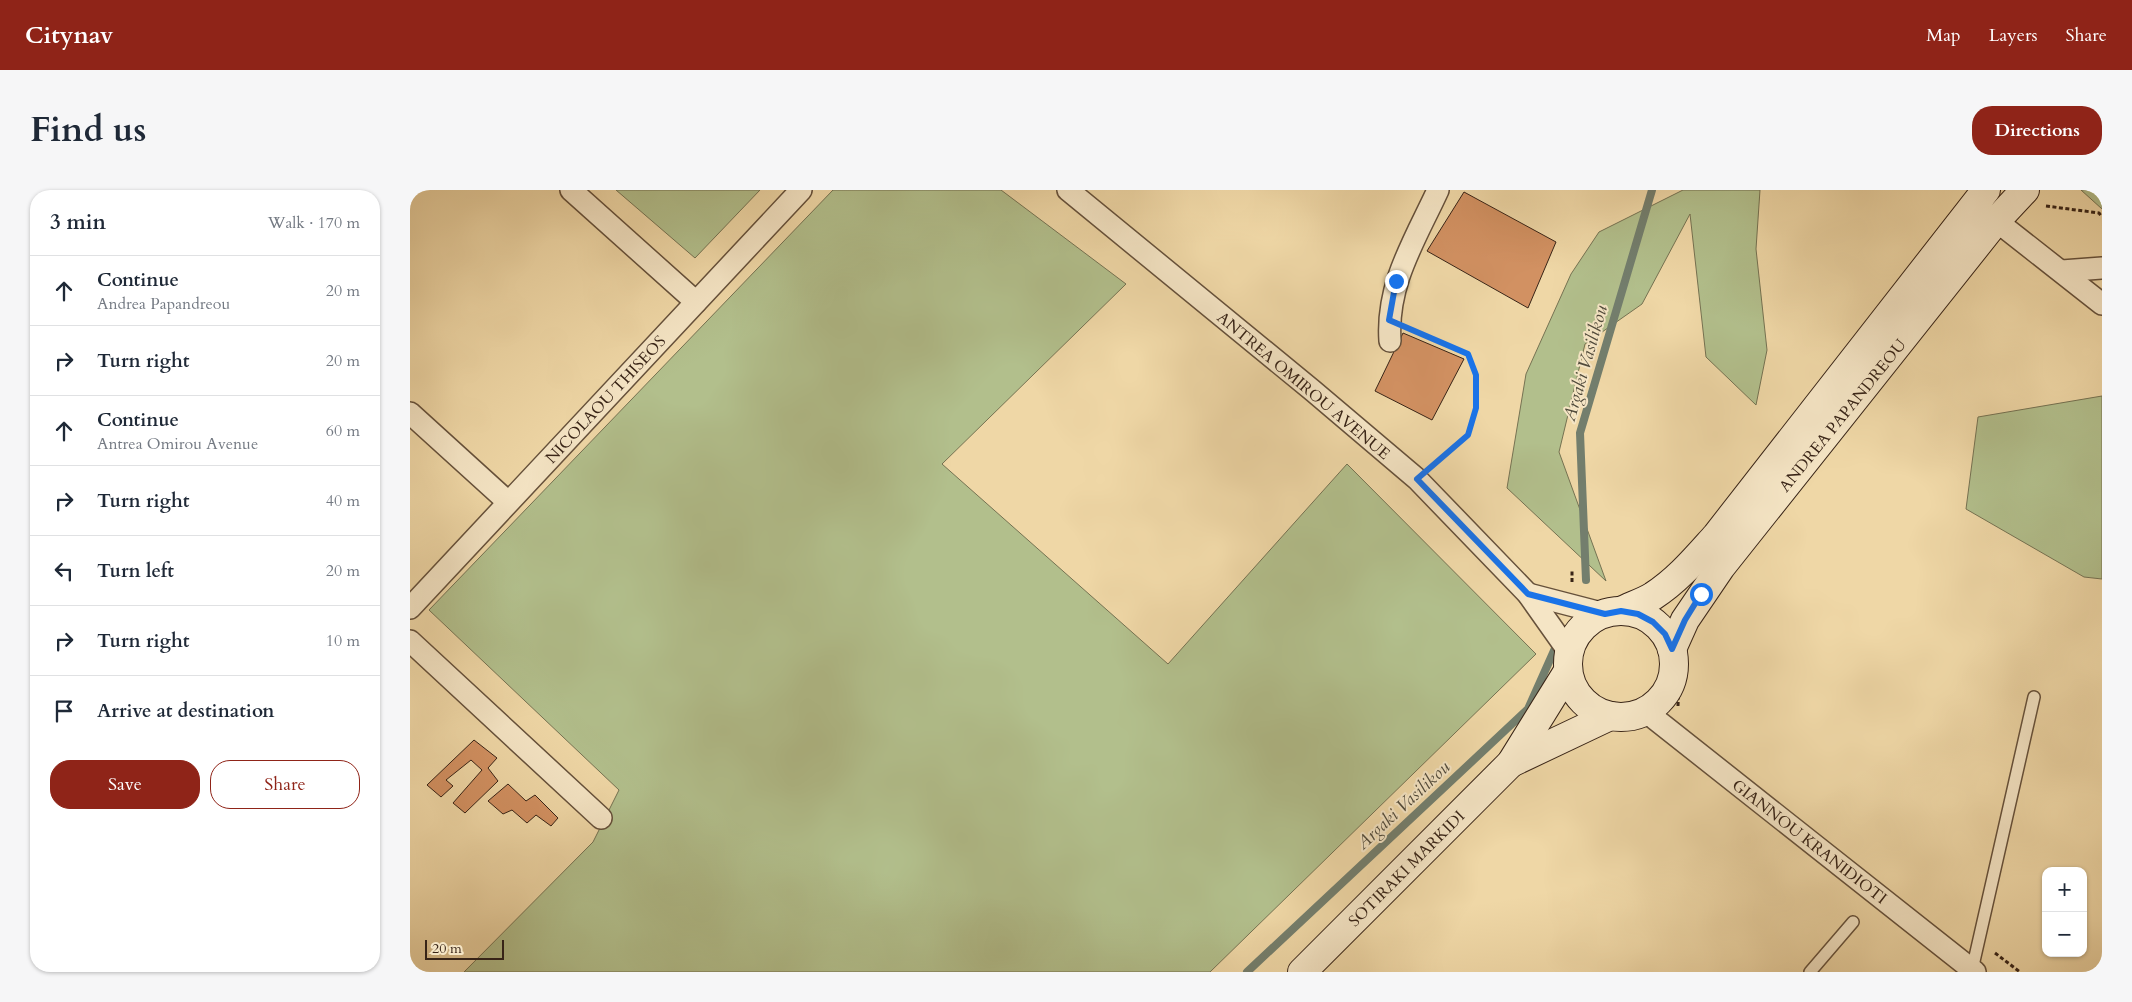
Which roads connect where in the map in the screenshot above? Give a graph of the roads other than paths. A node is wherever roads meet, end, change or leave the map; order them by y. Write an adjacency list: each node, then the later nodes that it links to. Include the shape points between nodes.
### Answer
1 (571, 190): 10 (street)
2 (801, 190): 10 (street, NICOLAOU THISEOS)
3 (1068, 190): 15 (street, ANTREA OMIROU AVENUE, via 1417,479)
4 (1438, 190): 12 (street, via 1396,281)
5 (1981, 197): 7 (street); 17 (street, ANDREA PAPANDREOU, via 1695,560 1652,597)
6 (2032, 197): 7 (street, ANDREA PAPANDREOU)
7 (1996, 221): 9 (street); 19 (street, ANDREA PAPANDREOU, via 1721,567 1689,614)
8 (2102, 268): 9 (street)
9 (2062, 271): 11 (street)
10 (696, 302): 14 (street, NICOLAOU THISEOS)
11 (2102, 304)
12 (1389, 331)
13 (410, 413): 14 (street)
14 (508, 502): 16 (street, NICOLAOU THISEOS)
15 (1528, 594): 17 (street); 20 (street, ANTREA OMIROU AVENUE)
16 (410, 608)
17 (1613, 612): 19 (street, via 1638,614 1653,622 1665,634); 20 (street, via 1590,620 1576,634)
18 (410, 641): 25 (street)
19 (1672, 649): 22 (street, via 1674,664 1666,691)
20 (1568, 662): 23 (street, via 1572,687 1582,700); 24 (street, SOTIRAKI MARKIDI)
21 (2034, 697): 27 (lane)
22 (1645, 711): 23 (street); 27 (street, GIANNOU KRANIDIOTI)
23 (1610, 716): 24 (street, SOTIRAKI MARKIDI)
24 (1511, 763): 28 (street, SOTIRAKI MARKIDI)
25 (601, 818)
26 (1853, 922): 29 (lane)
27 (1973, 971)
28 (1302, 972)
29 (1810, 972)

